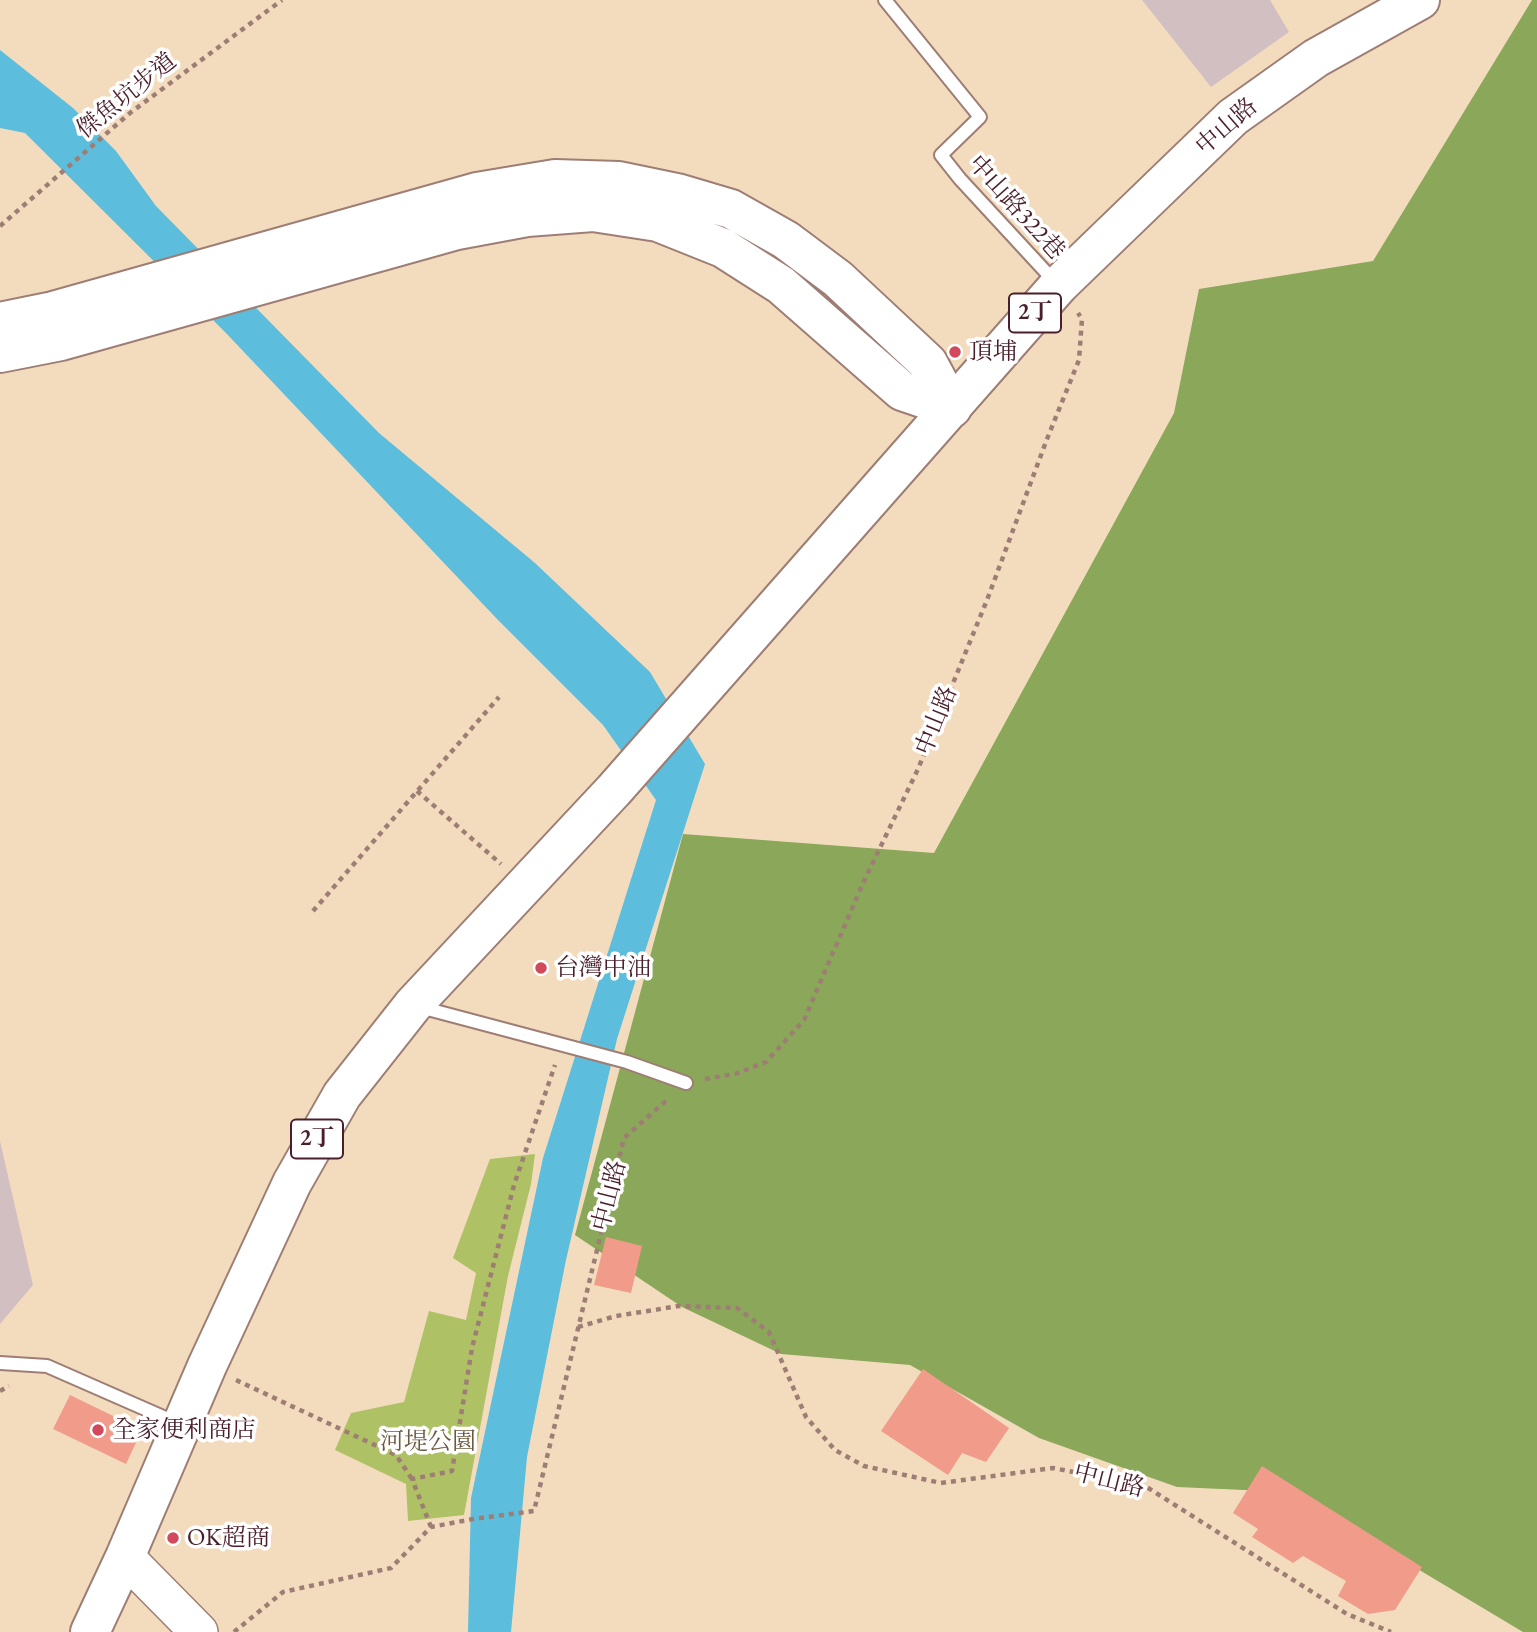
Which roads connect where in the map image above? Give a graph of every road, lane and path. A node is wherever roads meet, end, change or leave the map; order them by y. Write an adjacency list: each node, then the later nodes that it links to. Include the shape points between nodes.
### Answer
1 (282, 0): 4 (path, 傑魚坑步道, via 130,113)
2 (885, 0): 6 (lane, 中山路322巷, via 980,117 941,155)
3 (1420, 0): 6 (main road, 中山路 / 2丁, via 1317,58 1233,117)
4 (0, 226)
5 (383, 234): 7 (main road); 8 (main road, via 61,341); 9 (main road, via 477,192 555,179 619,181 732,209 786,240 838,279 928,363)
6 (1059, 285): 9 (main road, 中山路 / 2丁); 16 (path, 中山路, via 1082,319 1079,360 918,769 804,1020 766,1062 735,1074)
7 (0, 322)
8 (0, 353)
9 (952, 408): 12 (main road, 中山路 / 2丁)
10 (499, 697): 11 (path)
11 (417, 791): 12 (path); 13 (path)
12 (525, 885): 14 (main road, 2丁)
13 (313, 911)
14 (413, 1006): 15 (lane); 19 (main road, 2丁, via 342,1095 292,1183)
15 (562, 1044): 16 (lane); 21 (path, via 514,1185 472,1349 452,1471)
16 (686, 1083): 17 (path, 中山路, via 624,1138)
17 (578, 1327): 22 (path, via 534,1511); 27 (path, 中山路, via 679,1306 737,1308 769,1332 806,1417 835,1450 864,1466 941,1483 1053,1468 1145,1486 1347,1614)
18 (0, 1363): 20 (lane, via 47,1367)
19 (207, 1366): 20 (main road, 2丁); 21 (path, via 396,1455)
20 (183, 1426): 23 (main road, 2丁)
21 (412, 1479): 22 (path)
22 (431, 1527): 26 (path, via 391,1568 283,1592)
23 (125, 1557): 24 (main road, 2丁); 25 (main road)
24 (90, 1632)
25 (199, 1632)
26 (234, 1632)
27 (1391, 1632)

